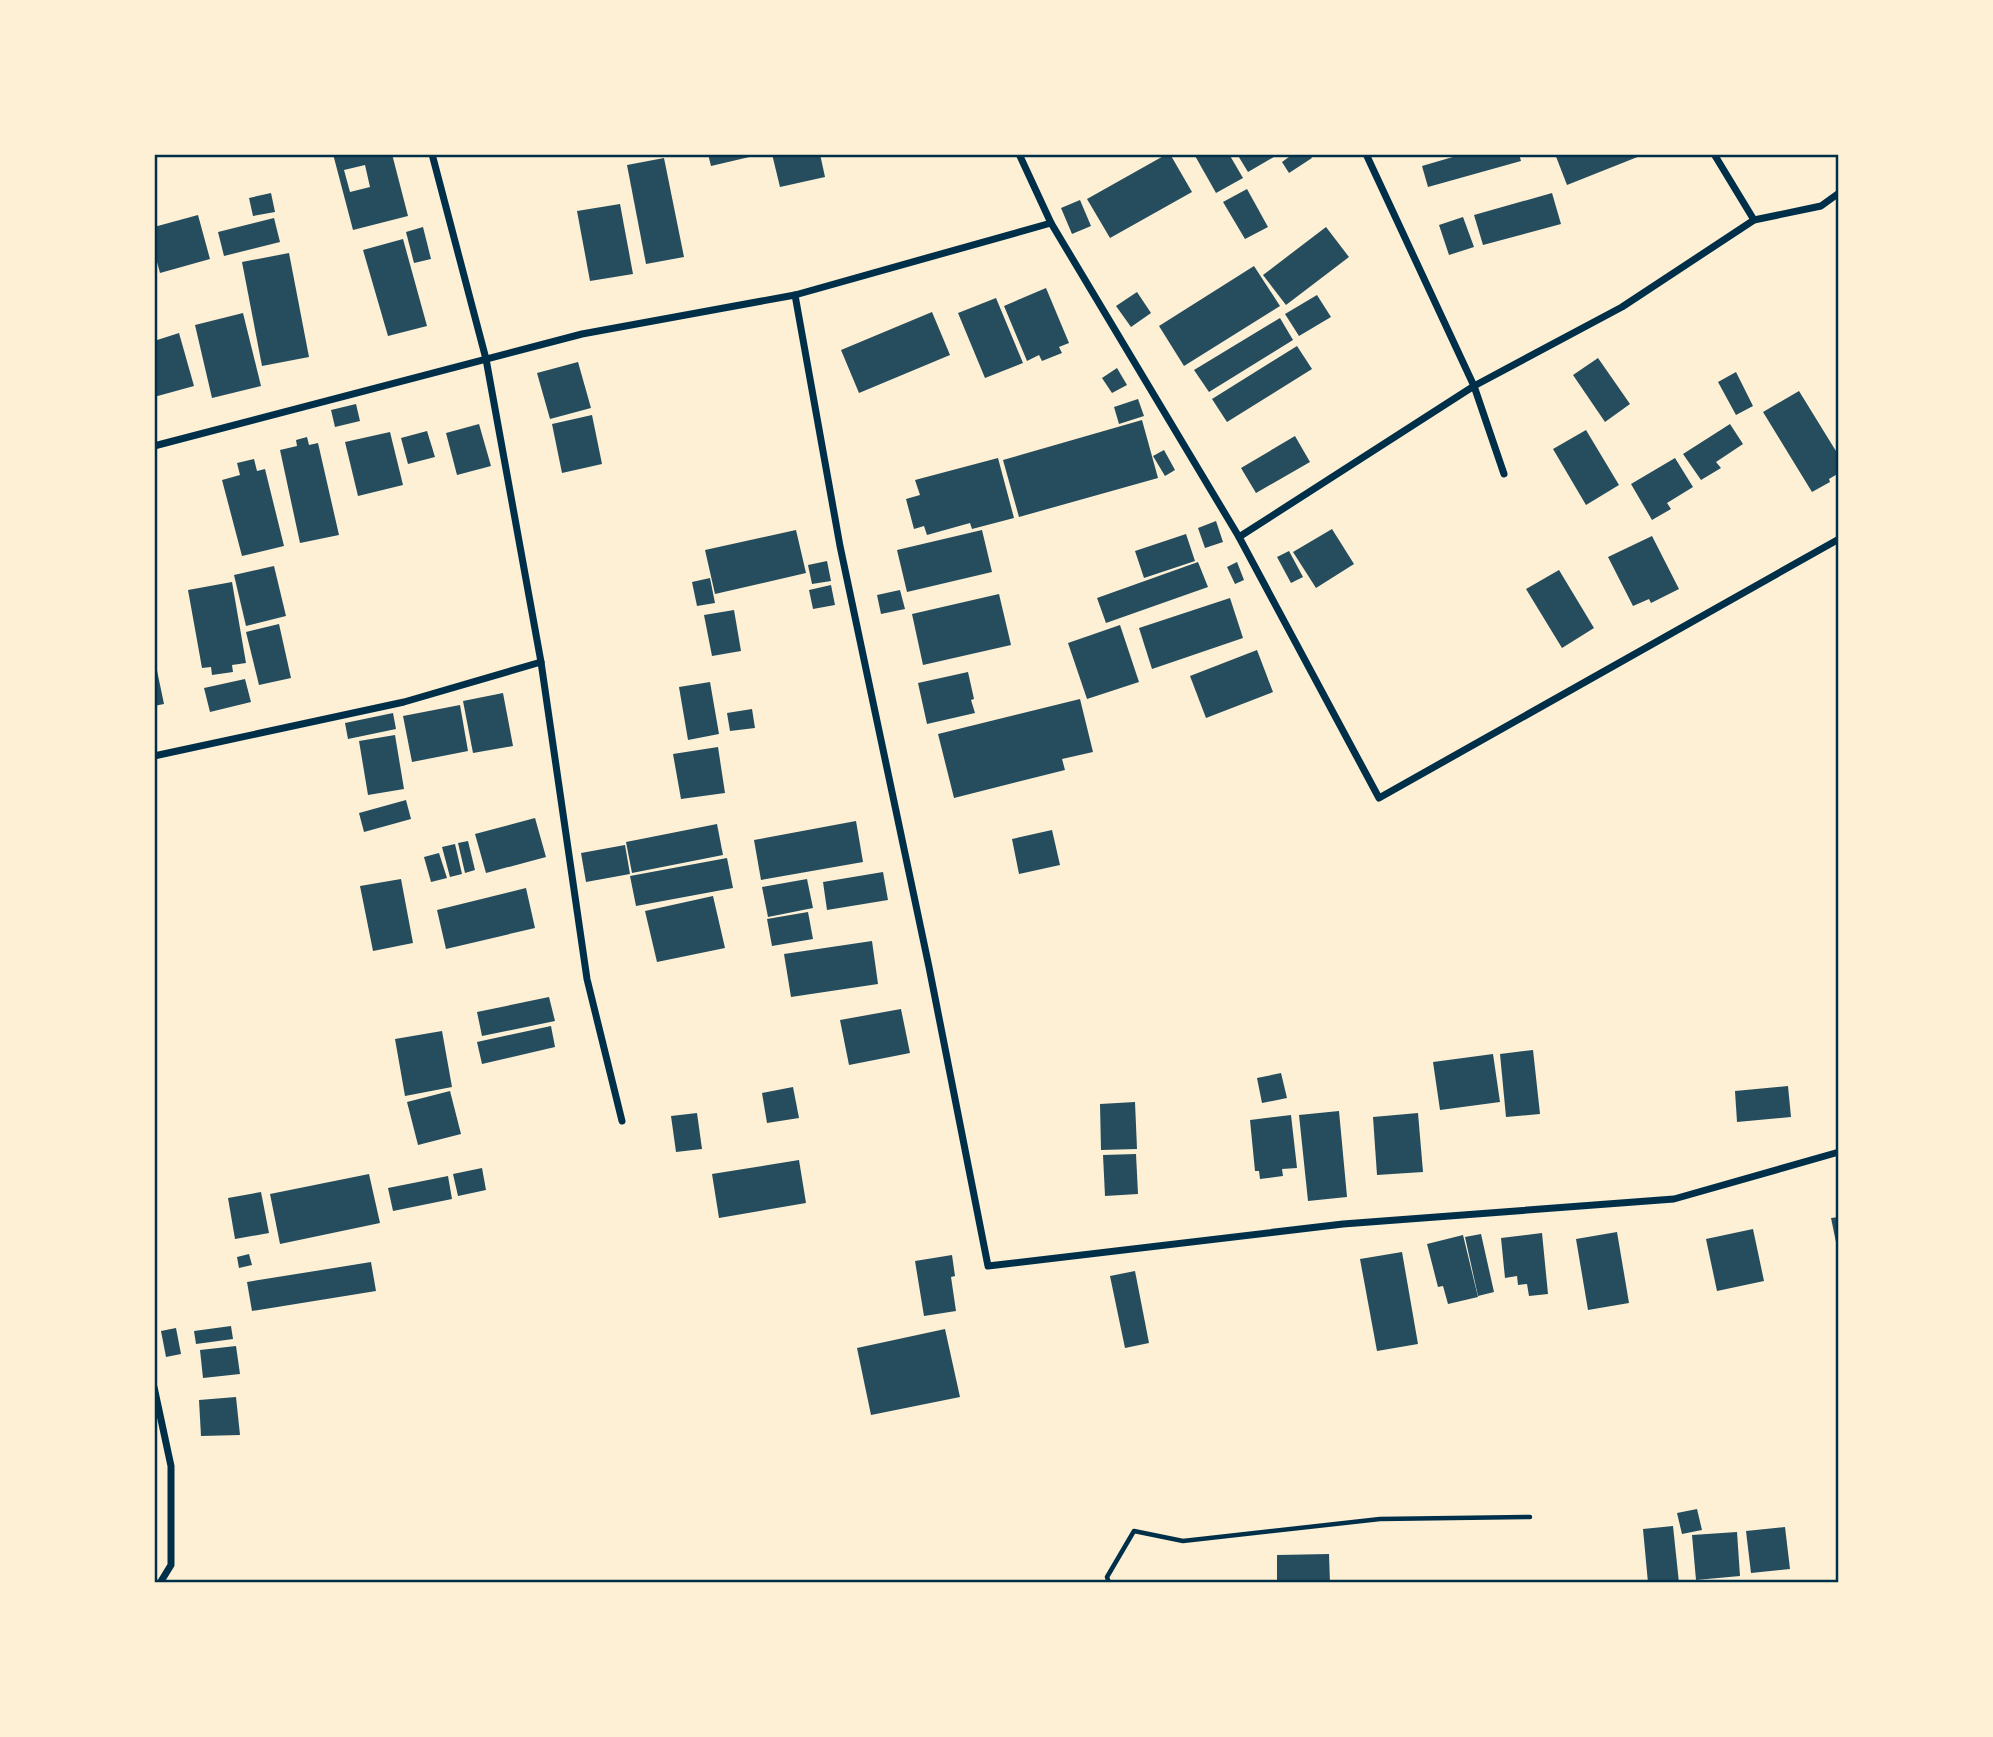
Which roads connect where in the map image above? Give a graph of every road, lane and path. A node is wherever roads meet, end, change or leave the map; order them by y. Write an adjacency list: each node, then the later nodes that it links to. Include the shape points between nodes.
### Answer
1 (432, 154): 9 (street)
2 (1019, 154): 7 (street)
3 (1366, 154): 10 (street)
4 (1714, 154): 6 (street)
5 (1839, 193): 6 (street, via 1821,206)
6 (1754, 220): 10 (street, via 1622,307)
7 (1051, 223): 8 (street); 13 (street)
8 (794, 295): 9 (street, via 582,334); 18 (street, via 839,546 988,1266 1343,1224 1674,1199)
9 (486, 359): 11 (street); 15 (street)
10 (1474, 386): 12 (street); 13 (street)
11 (154, 446)
12 (1504, 474)
13 (1239, 537): 14 (street, via 1379,798)
14 (1839, 539)
15 (541, 662): 16 (street, via 404,702); 17 (street, via 587,979)
16 (154, 756)
17 (622, 1121)
18 (1839, 1152)
19 (154, 1387): 21 (street, via 171,1466 171,1565)
20 (1530, 1517): 22 (path, via 1380,1519 1183,1541 1134,1531 1107,1577)
21 (160, 1583)
22 (1109, 1583)

